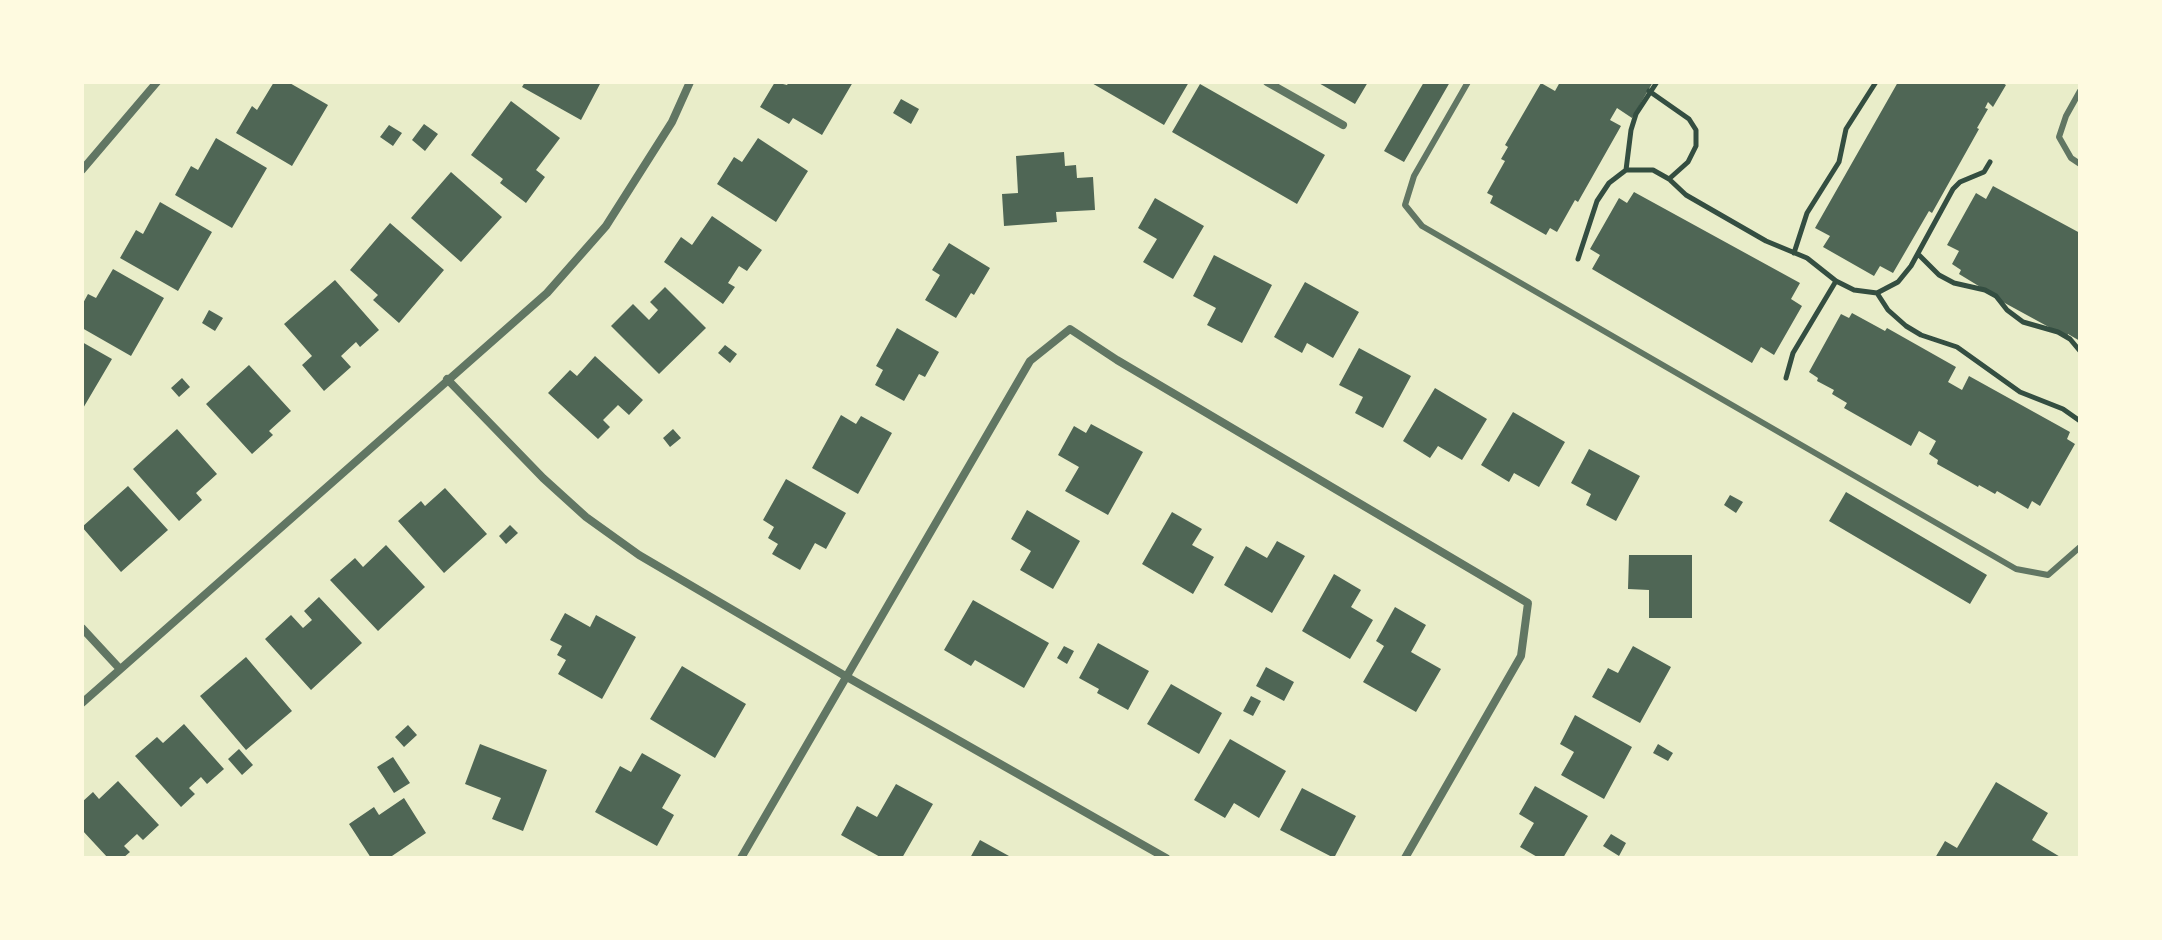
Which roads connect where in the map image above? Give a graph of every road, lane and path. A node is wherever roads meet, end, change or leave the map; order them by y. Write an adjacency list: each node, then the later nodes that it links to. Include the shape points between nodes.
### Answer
1 (157, 82): 12 (street)
2 (690, 82): 22 (street, via 672,122 606,226 547,293)
3 (1267, 82): 9 (street)
4 (1468, 82): 24 (lane, via 1414,176 1405,205 1422,226 2016,569 2048,575)
5 (1657, 82): 7 (path)
6 (1876, 82): 15 (path, via 1846,129 1839,162 1807,213)
7 (1649, 91): 13 (path, via 1631,130); 14 (path, via 1696,130 1688,162)
8 (2080, 91): 11 (lane, via 2059,137)
9 (1343, 125)
10 (1990, 162): 16 (path, via 1984,172 1953,189)
11 (2080, 164)
12 (82, 170)
13 (1626, 170): 14 (path, via 1653,170); 17 (path, via 1597,201)
14 (1669, 179): 15 (path, via 1686,195)
15 (1794, 253): 18 (path)
16 (1918, 254): 19 (path, via 1898,282); 20 (path, via 1939,275 1985,290 2023,322 2058,332)
17 (1578, 259)
18 (1836, 281): 19 (path); 21 (path, via 1793,353)
19 (1877, 293): 23 (path, via 1906,326 1957,347 2020,392)
20 (2080, 351)
21 (1786, 378)
22 (447, 379): 26 (street); 27 (street, via 586,517 639,555)
23 (2080, 421)
24 (2080, 547)
25 (82, 628): 26 (street)
26 (120, 669): 28 (street)
27 (847, 677): 29 (street); 30 (street); 31 (street, via 1030,361 1070,329 1528,603 1521,656)
28 (82, 703)
29 (741, 858)
30 (1166, 858)
31 (1405, 858)

